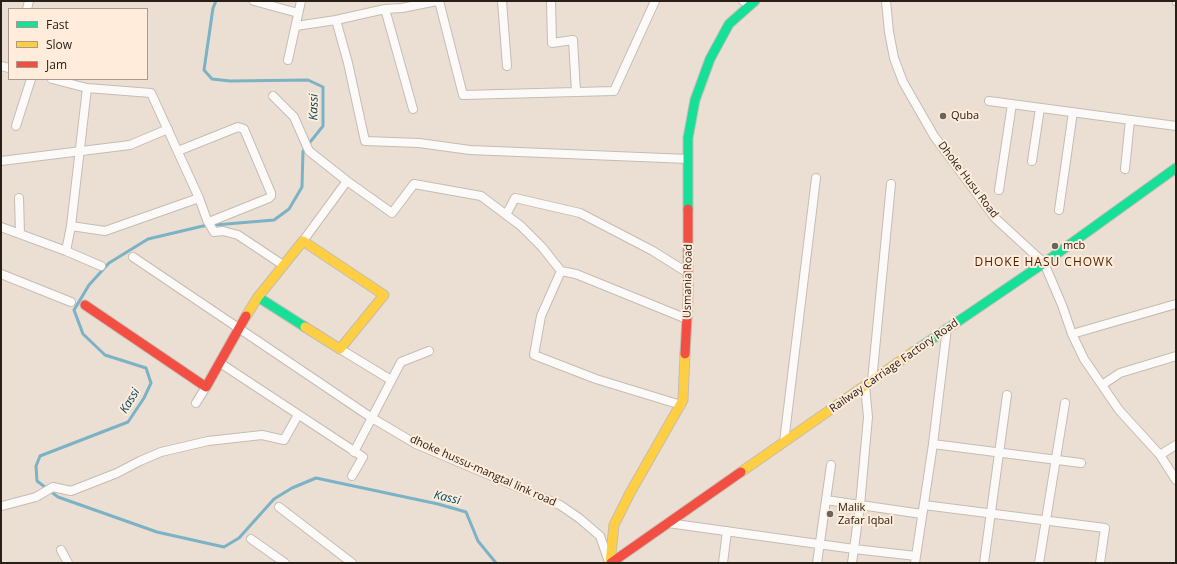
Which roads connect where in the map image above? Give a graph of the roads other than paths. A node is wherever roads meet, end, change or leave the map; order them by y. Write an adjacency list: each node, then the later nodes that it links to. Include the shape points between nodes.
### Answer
1 (254, 1): 10 (street)
2 (301, 1): 10 (street)
3 (438, 1): 9 (street); 18 (street, via 463,94)
4 (502, 1): 14 (street)
5 (550, 1): 18 (street, via 552,43 573,40)
6 (655, 1): 18 (street, via 614,91)
7 (886, 1): 51 (street, Dhoke Husu Road, via 894,58 903,82 934,136 995,218)
8 (749, 2): 31 (street, Usmania Road, via 729,24 710,59 695,100 688,138)
9 (385, 9): 11 (street); 23 (street)
10 (298, 13): 12 (street)
11 (336, 20): 12 (street); 31 (street, via 365,141 419,143 470,150)
12 (296, 26): 13 (street)
13 (288, 60)
14 (507, 66)
15 (31, 80): 26 (street)
16 (56, 80): 17 (street)
17 (87, 88): 28 (street, via 151,92); 29 (street)
18 (576, 92)
19 (273, 96): 37 (street, via 294,117 309,151)
20 (989, 101): 21 (street)
21 (1012, 104): 22 (street); 39 (street)
22 (1040, 108): 24 (street); 33 (street)
23 (413, 109)
24 (1073, 112): 25 (street); 42 (street)
25 (1130, 120): 27 (street); 35 (street)
26 (16, 126)
27 (1176, 126)
28 (168, 129): 29 (street, via 130,145); 30 (street)
29 (81, 150): 32 (street); 44 (street)
30 (178, 150): 41 (street); 45 (street, via 238,127 244,129 271,196)
31 (688, 159): 55 (street, Usmania Road)
32 (1, 161)
33 (1032, 161)
34 (1176, 168): 51 (street, Railway Carriage Factory Road)
35 (1125, 169)
36 (816, 178): 79 (street)
37 (347, 181): 43 (street, via 392,213 414,184 481,196); 48 (street)
38 (891, 184): 70 (street)
39 (999, 190)
40 (19, 198): 47 (street)
41 (199, 198): 44 (street, via 105,231); 45 (street)
42 (1059, 210)
43 (506, 215): 54 (street, via 542,247); 55 (street, via 515,198 580,213 653,251)
44 (71, 226): 49 (street)
45 (211, 226): 52 (street, via 238,235)
46 (1, 227): 47 (street)
47 (20, 234): 49 (street)
48 (303, 241): 52 (street); 65 (street, via 384,295)
49 (66, 250): 53 (street)
50 (133, 257): 63 (street, dhoke hussu-mangtal link road)
51 (1044, 263): 62 (street, Railway Carriage Factory Road); 64 (street, Dhoke Husu Road)
52 (283, 265): 57 (street)
53 (101, 266)
54 (561, 271): 61 (street, via 576,274); 76 (street, via 541,316 534,355 596,379)
55 (688, 273): 61 (street, Usmania Road)
56 (1, 274): 58 (street)
57 (258, 296): 63 (street); 65 (street)
58 (71, 302)
59 (1176, 304): 64 (street)
60 (85, 305): 72 (street)
61 (687, 319): 76 (street, Usmania Road)
62 (948, 328): 70 (street, Railway Carriage Factory Road); 80 (street)
63 (238, 329): 68 (street); 78 (street, dhoke hussu-mangtal link road)
64 (1072, 334): 71 (street, Dhoke Husu Road, via 1084,359)
65 (340, 349): 69 (street)
66 (429, 351): 69 (street, via 401,362)
67 (1176, 356): 71 (street, via 1120,373)
68 (220, 363): 72 (street); 77 (street)
69 (391, 380): 78 (street)
70 (868, 384): 79 (street, Railway Carriage Factory Road); 91 (street, via 868,417)
71 (1102, 385): 84 (street, Dhoke Husu Road, via 1119,410)
72 (206, 388): 74 (street)
73 (1007, 395): 83 (street)
74 (196, 403)
75 (1065, 403): 85 (street)
76 (681, 405): 108 (street, Usmania Road, via 614,525)
77 (298, 415): 82 (street); 93 (street, via 284,440 262,435 208,441 161,452 71,491 53,487 36,497)
78 (372, 418): 82 (street); 108 (street, dhoke hussu-mangtal link road, via 416,444 560,505 600,536)
79 (784, 442): 98 (street, Railway Carriage Factory Road)
80 (933, 444): 83 (street); 92 (street)
81 (1176, 445): 84 (street)
82 (354, 452): 88 (street, via 363,457)
83 (999, 453): 85 (street); 96 (street)
84 (1160, 454): 89 (street, Dhoke Husu Road)
85 (1056, 460): 86 (street); 97 (street)
86 (1082, 463)
87 (831, 465): 90 (street)
88 (352, 476)
89 (1176, 480)
90 (826, 500): 91 (street); 101 (street)
91 (860, 505): 95 (street); 102 (street)
92 (924, 505): 95 (street); 96 (street)
93 (2, 506)
94 (279, 508): 107 (street)
95 (922, 514): 104 (street)
96 (991, 514): 97 (street); 112 (street)
97 (1046, 520): 113 (street); 114 (street, via 1105,528)
98 (668, 523): 99 (street); 108 (street, Railway Carriage Factory Road)
99 (727, 531): 101 (street); 109 (street)
100 (251, 539): 106 (street)
101 (820, 544): 102 (street); 110 (street)
102 (854, 549): 104 (street); 111 (street)
103 (61, 550): 105 (street)
104 (915, 560)
105 (68, 563)
106 (285, 563)
107 (352, 563)
108 (610, 563)
109 (723, 563)
110 (817, 563)
111 (852, 563)
112 (984, 563)
113 (1039, 563)
114 (1100, 563)

